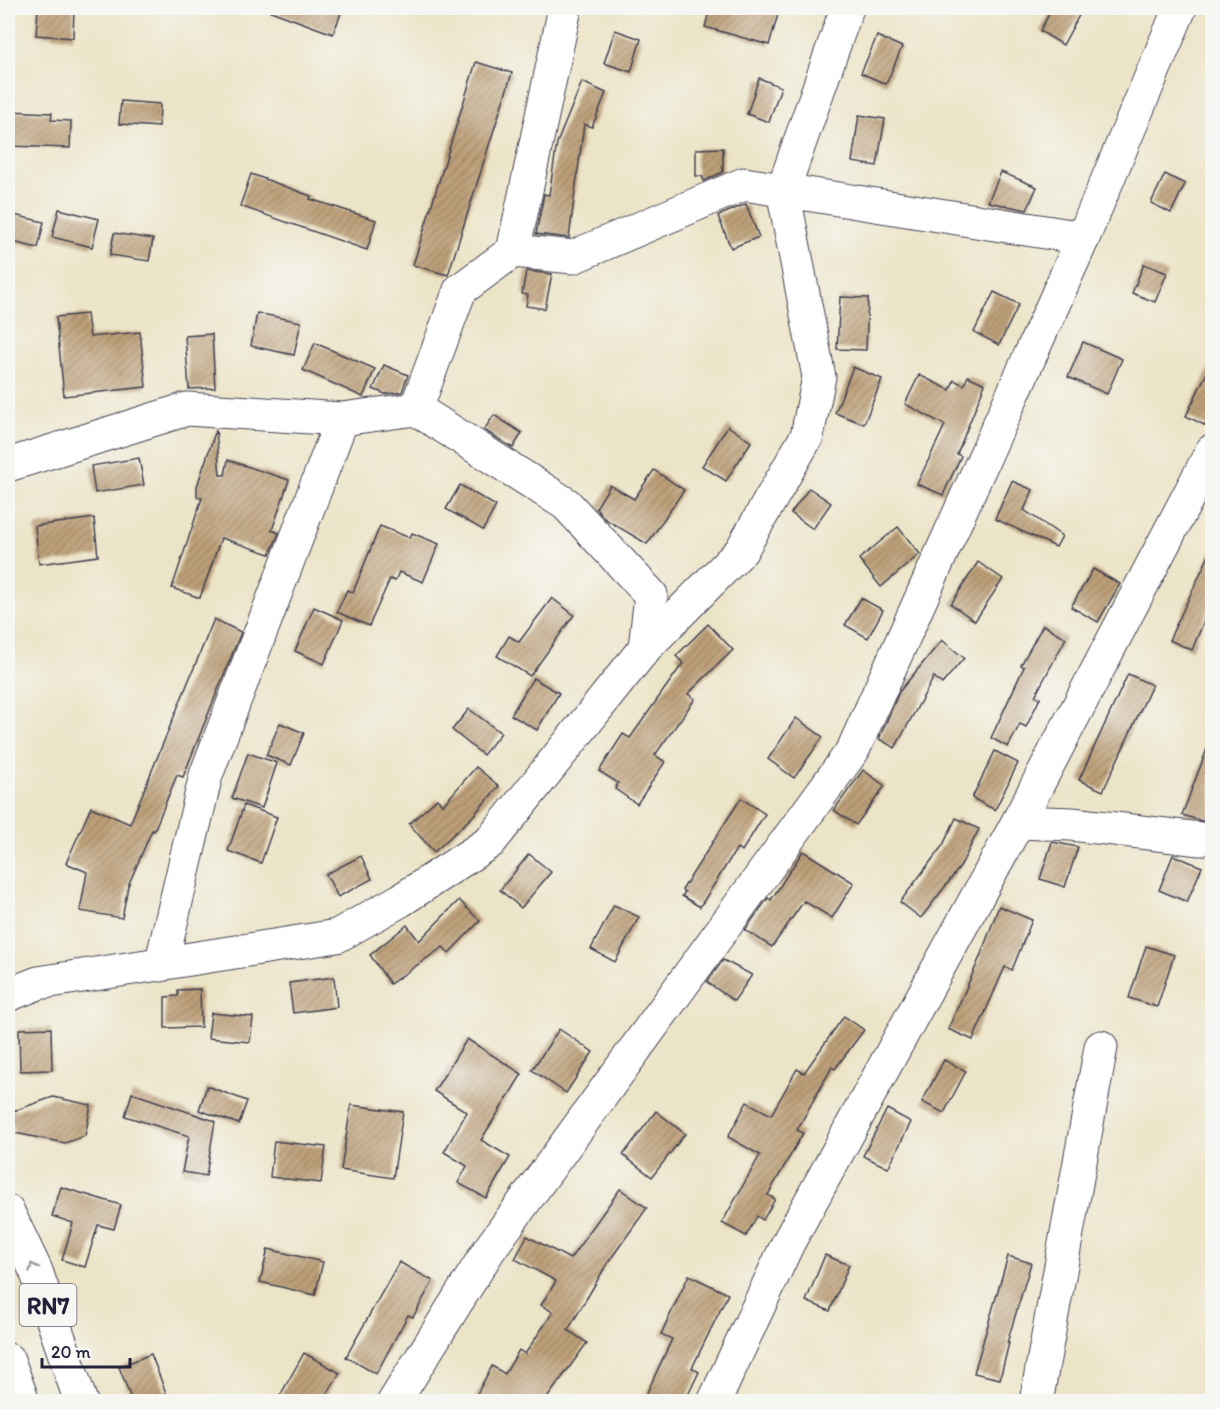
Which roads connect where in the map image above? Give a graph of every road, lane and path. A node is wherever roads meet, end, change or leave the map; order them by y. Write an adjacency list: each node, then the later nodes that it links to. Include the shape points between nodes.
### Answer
1 (565, 8): 6 (street)
2 (847, 8): 4 (street)
3 (1180, 8): 5 (street)
4 (783, 190): 5 (street); 6 (street, via 744,184 573,257); 11 (street, via 819,377 807,436 741,551)
5 (1083, 238): 21 (street, via 853,750 489,1250)
6 (513, 251): 7 (street, via 460,290)
7 (416, 409): 8 (street); 11 (street, via 566,504 651,595)
8 (342, 419): 10 (street, via 187,409); 14 (street, via 206,775)
9 (1212, 452): 12 (street)
10 (8, 465)
11 (645, 648): 14 (street, via 490,842 337,936)
12 (1018, 822): 13 (street, via 1072,824); 22 (street, via 788,1243)
13 (1200, 839)
14 (160, 965): 15 (street, via 38,983)
15 (8, 995)
16 (1101, 1047): 23 (street)
17 (8, 1212): 20 (street, RN7, one-way to 17, via 36,1271)
18 (8, 1360): 19 (street, RN7)
19 (23, 1401)
20 (81, 1401)
21 (394, 1401)
22 (714, 1401)
23 (1036, 1401)

